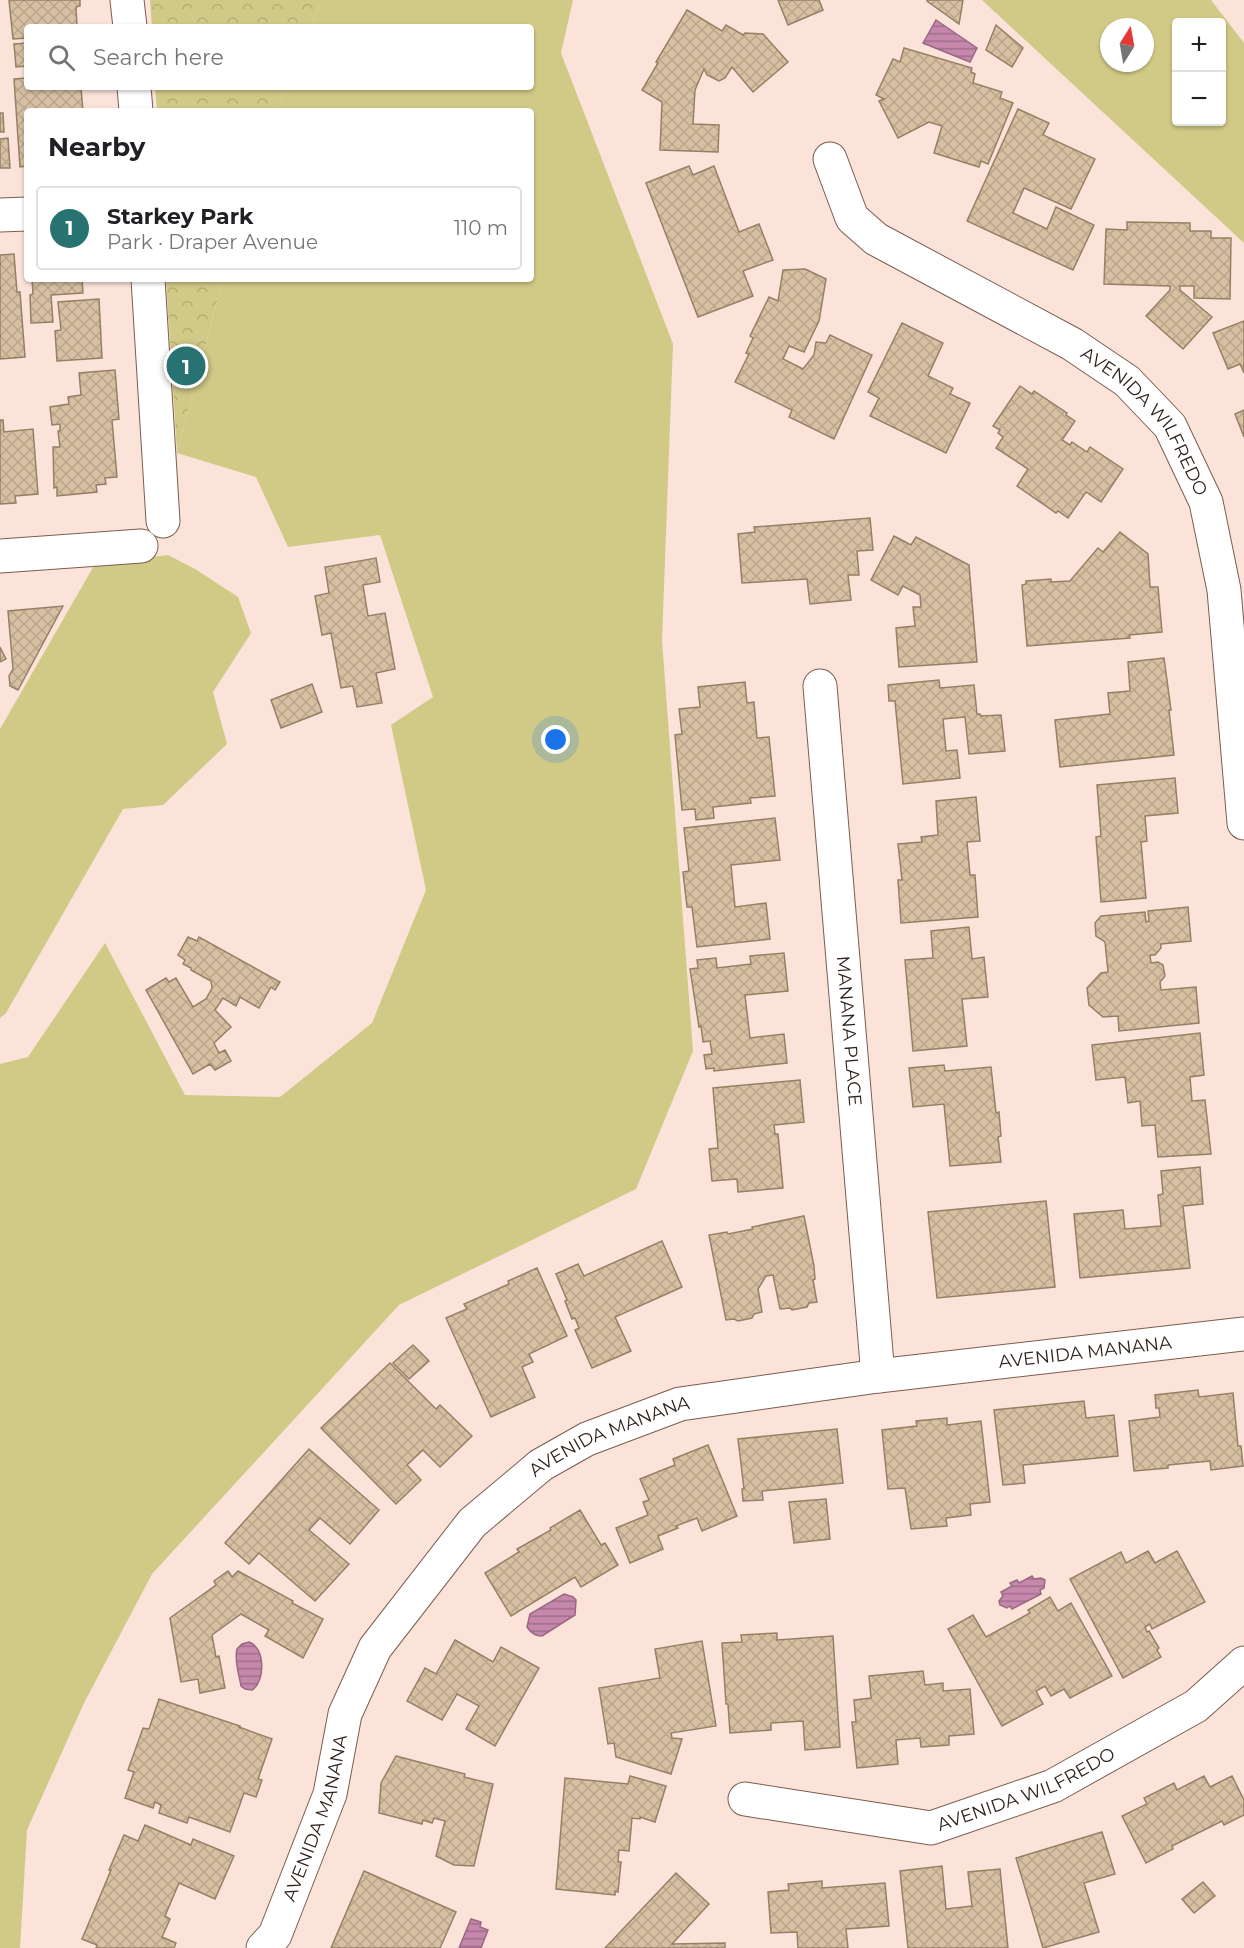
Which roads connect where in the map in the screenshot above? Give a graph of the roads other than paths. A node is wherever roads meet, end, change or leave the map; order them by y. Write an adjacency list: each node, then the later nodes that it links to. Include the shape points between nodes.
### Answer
1 (128, 0): 2 (street)
2 (130, 24)
3 (134, 90): 4 (street)
4 (136, 108)
5 (830, 159): 13 (street, AVENIDA WILFREDO, via 852,218 876,239 1072,344 1127,381 1170,426 1206,502 1224,590)
6 (24, 213): 7 (street)
7 (0, 215)
8 (148, 282): 9 (street)
9 (163, 521)
10 (141, 546): 11 (street)
11 (0, 556)
12 (820, 686): 15 (street, MANANA PLACE)
13 (1244, 823)
14 (1244, 1334): 15 (street, AVENIDA MANANA)
15 (878, 1376): 18 (street, AVENIDA MANANA, via 680,1404 587,1439 541,1465 472,1523 375,1648 345,1714 330,1794 275,1935)
16 (1244, 1663): 17 (street, AVENIDA WILFREDO, via 1196,1706 1053,1786 932,1828)
17 (745, 1799)
18 (263, 1948)

